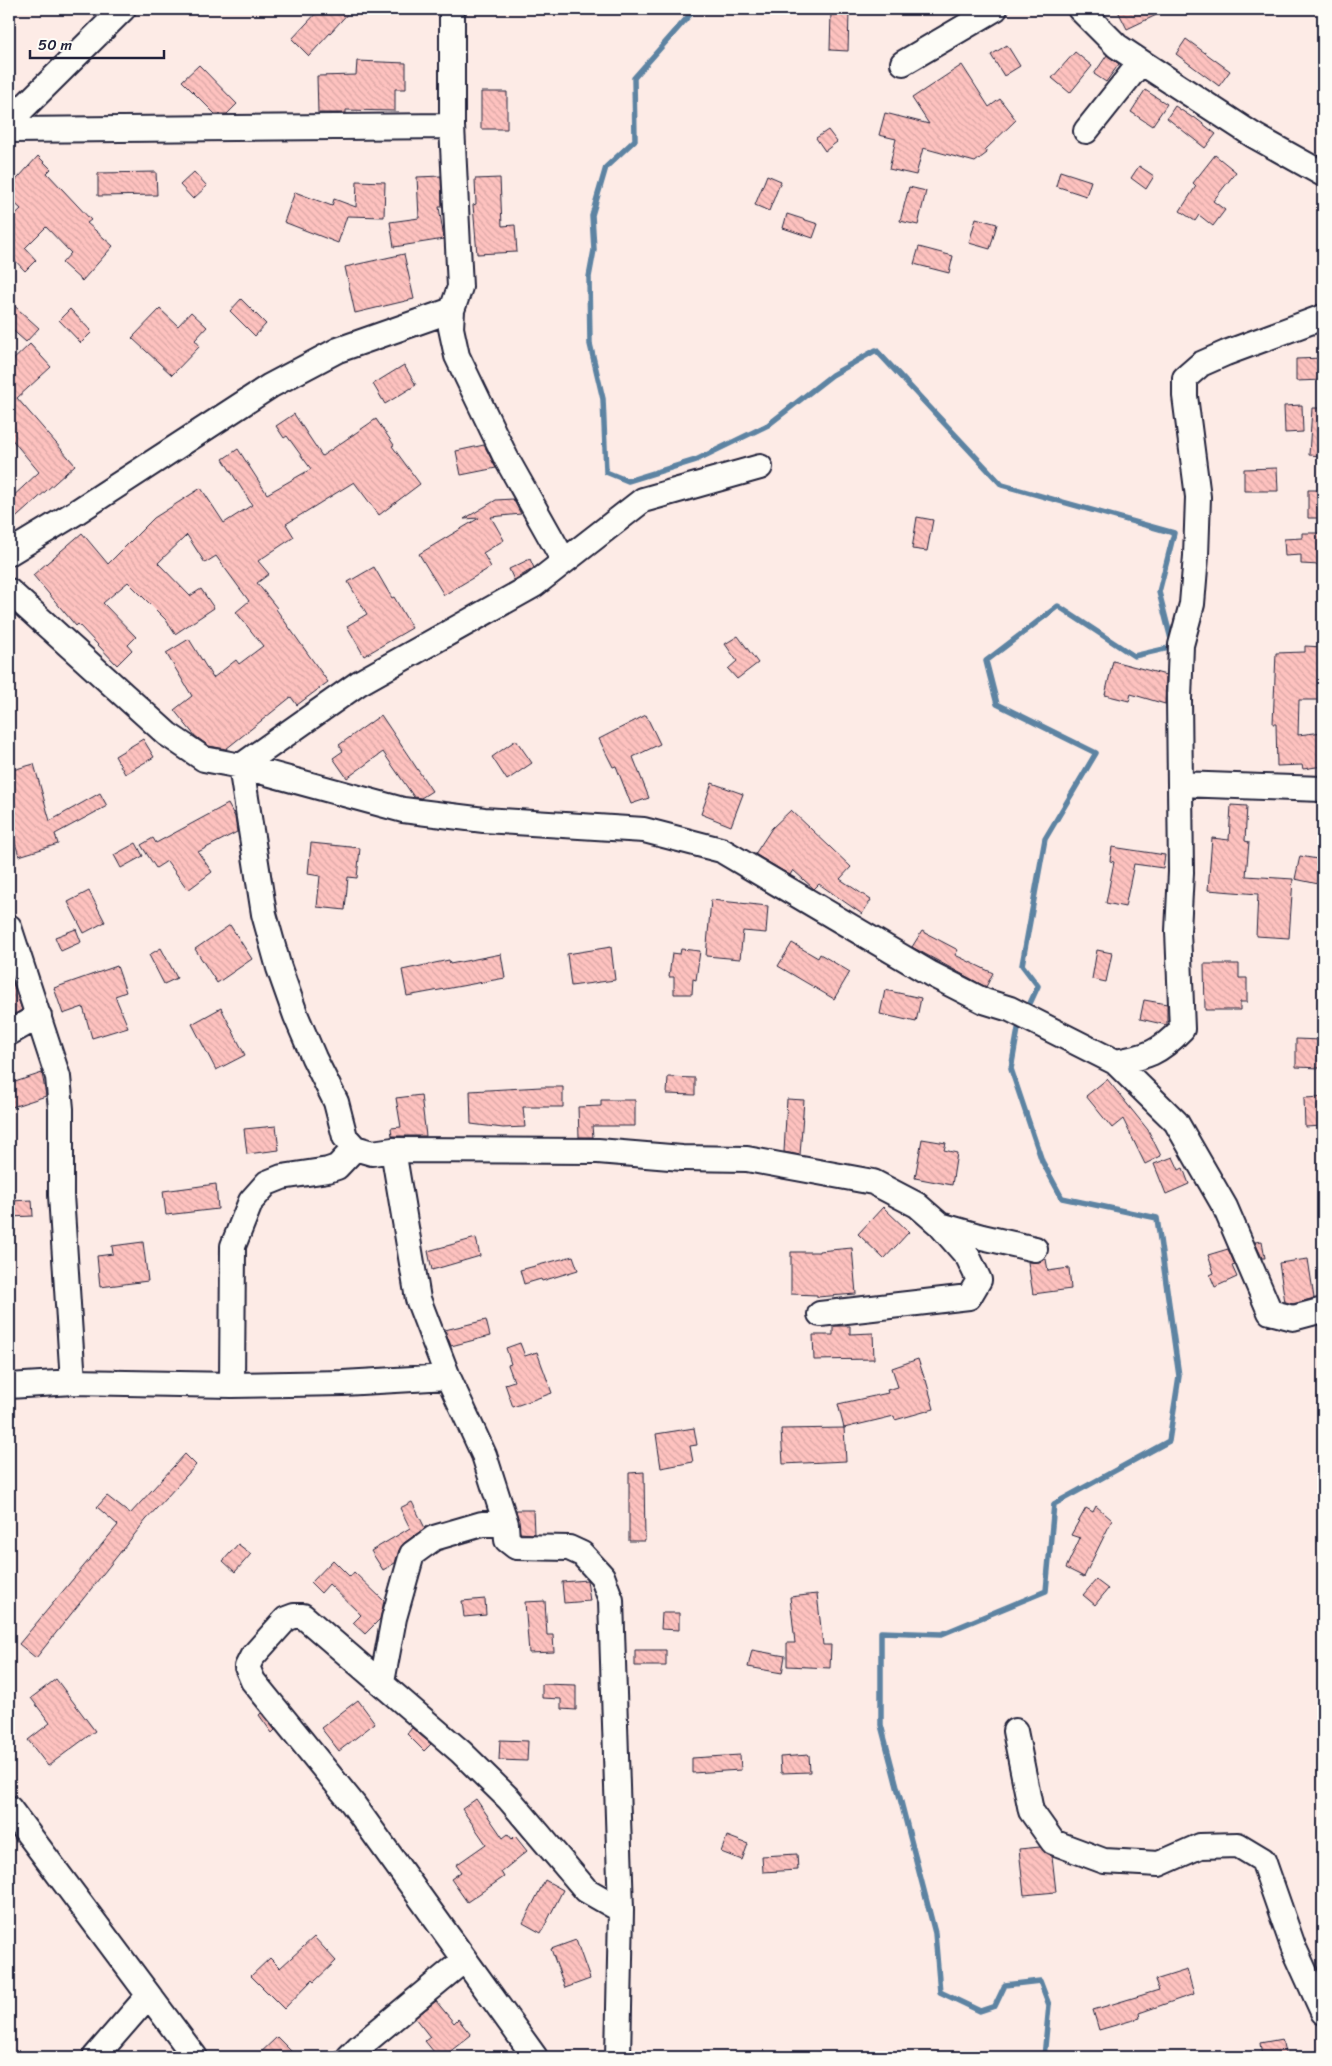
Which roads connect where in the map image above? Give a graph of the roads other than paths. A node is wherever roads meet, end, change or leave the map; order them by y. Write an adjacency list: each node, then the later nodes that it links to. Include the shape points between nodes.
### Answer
1 (123, 9): 7 (street)
2 (452, 9): 8 (street)
3 (995, 9): 6 (street)
4 (1080, 9): 5 (street, via 1117,46)
5 (1141, 62): 10 (street); 11 (street)
6 (903, 63)
7 (9, 122)
8 (452, 126): 9 (street); 12 (street, via 460,287)
9 (9, 130)
10 (1086, 131)
11 (1323, 174)
12 (452, 310): 15 (street, via 338,350 270,386); 16 (street, via 457,356 506,458)
13 (1323, 317): 19 (street, via 1201,364 1185,378 1198,497 1192,604 1181,646)
14 (760, 467): 16 (street, via 643,500)
15 (9, 553)
16 (564, 561): 18 (street, via 534,584 359,683)
17 (9, 591): 18 (street, via 167,734 204,759)
18 (241, 766): 24 (street, via 403,810 484,820 644,830 721,850 931,974 984,1001 1010,1009); 25 (street, via 264,914 279,968 307,1041 336,1102 345,1137)
19 (1180, 784): 20 (street); 24 (street, via 1178,931 1182,1029 1166,1045 1144,1058)
20 (1323, 789)
21 (9, 927): 22 (street)
22 (39, 1016): 23 (street); 32 (street, via 58,1077)
23 (9, 1032)
24 (1115, 1062): 29 (street, via 1176,1122 1226,1207 1270,1312 1293,1318)
25 (355, 1148): 26 (street, via 372,1153); 33 (street, via 337,1167 282,1177 267,1184 251,1201 233,1246)
26 (392, 1150): 27 (street, via 598,1151 747,1159 873,1182 917,1205); 31 (street, via 418,1299)
27 (940, 1225): 28 (street); 30 (street, via 968,1257 979,1280 969,1297)
28 (1035, 1249)
29 (1323, 1310)
30 (820, 1314)
31 (448, 1377): 33 (street); 35 (street, via 484,1455)
32 (73, 1382): 33 (street); 34 (street)
33 (232, 1385)
34 (9, 1386)
35 (506, 1524): 36 (street, via 482,1524 434,1538 412,1554 394,1618); 39 (street, via 507,1540 516,1547 569,1548 582,1554 602,1576 611,1600)
36 (382, 1682): 39 (street, via 508,1800 586,1890); 40 (street, via 303,1616 286,1619 247,1667 254,1681 353,1804)
37 (1015, 1730): 42 (street, via 1031,1811 1053,1842 1104,1861 1159,1864 1200,1846 1238,1845 1264,1860 1293,1946)
38 (9, 1808): 41 (street)
39 (621, 1910): 47 (street)
40 (464, 1960): 45 (street); 46 (street)
41 (148, 1996): 43 (street); 44 (street)
42 (1323, 2012)
43 (95, 2057)
44 (195, 2057)
45 (349, 2057)
46 (535, 2057)
47 (618, 2057)

